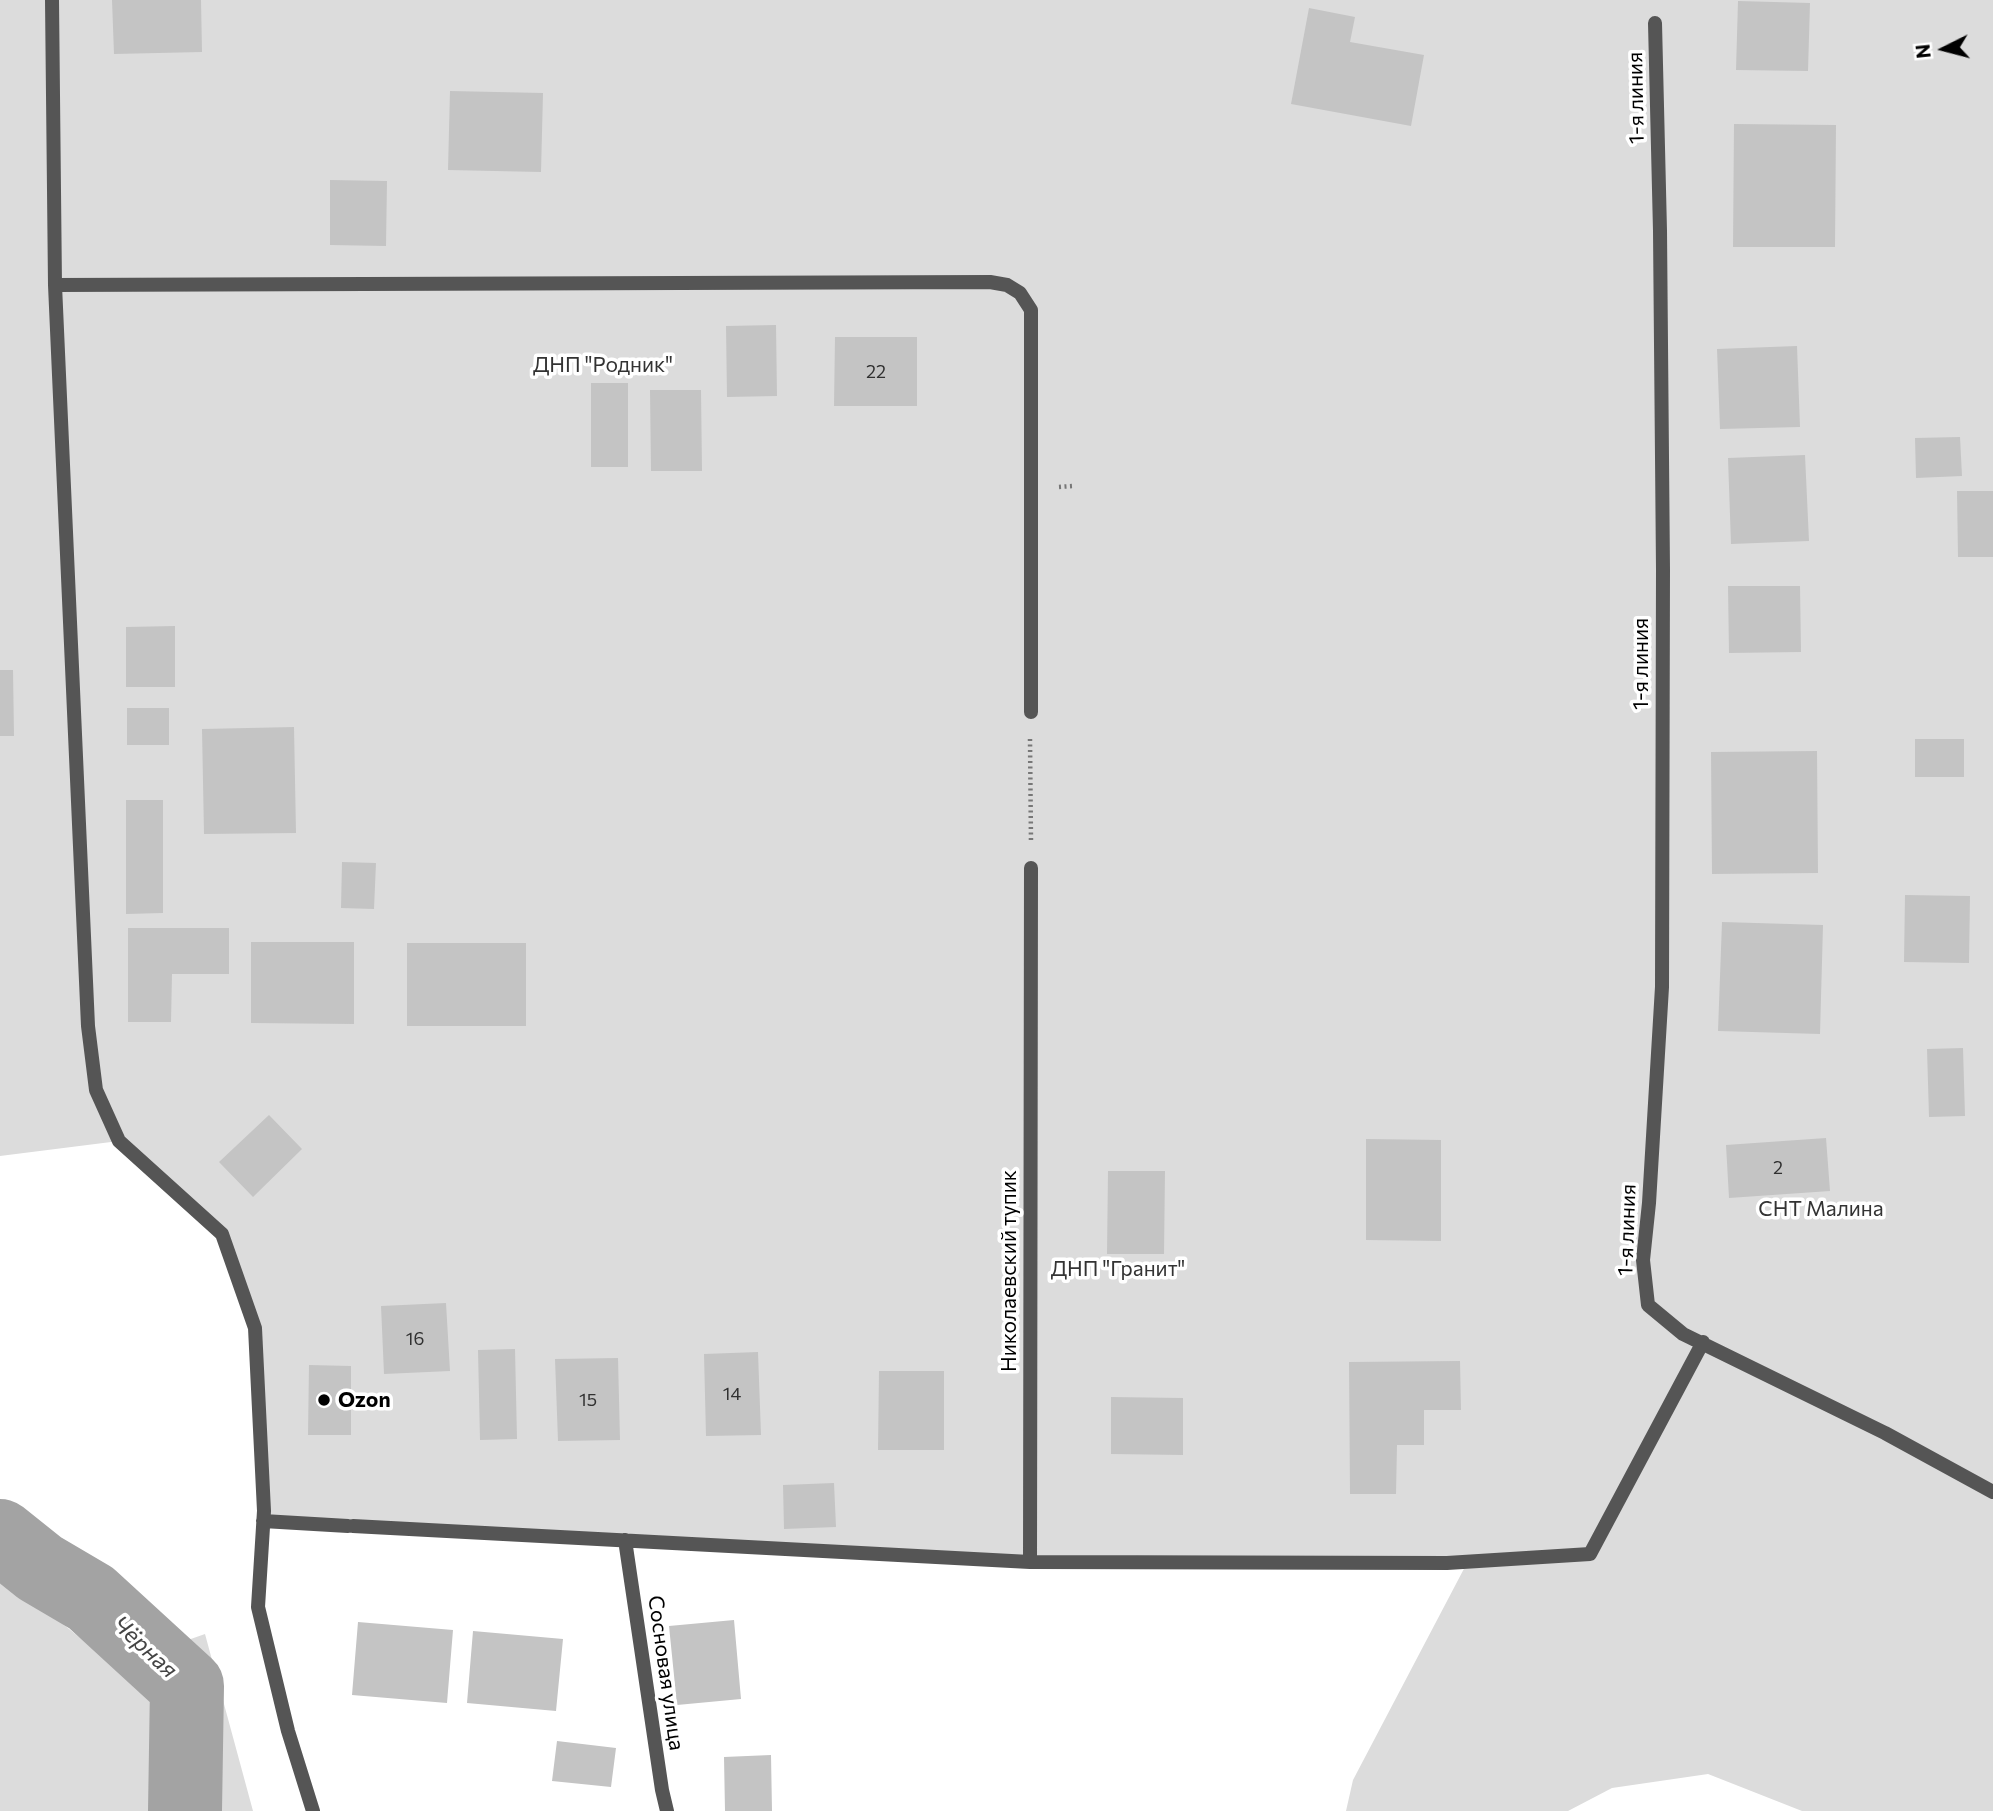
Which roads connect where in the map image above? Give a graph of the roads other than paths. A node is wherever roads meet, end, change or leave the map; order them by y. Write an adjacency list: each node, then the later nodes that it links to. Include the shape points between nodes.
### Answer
1 (52, 0): 3 (street)
2 (1655, 23): 6 (street, 1-я линия, via 1663,570 1662,987 1643,1260 1648,1305 1683,1334)
3 (55, 285): 4 (street, via 1007,285 1020,293 1031,310); 8 (street, via 88,1026 96,1090 119,1140 222,1234 255,1328)
4 (1031, 712)
5 (1031, 868): 10 (street, Николаевский тупик)
6 (1703, 1342): 7 (street); 10 (street, via 1590,1554 1447,1563)
7 (1993, 1492)
8 (263, 1521): 9 (street); 11 (street, via 258,1607)
9 (625, 1540): 10 (street); 12 (street, Сосновая улица)
10 (1030, 1562)
11 (313, 1811)
12 (667, 1811)

